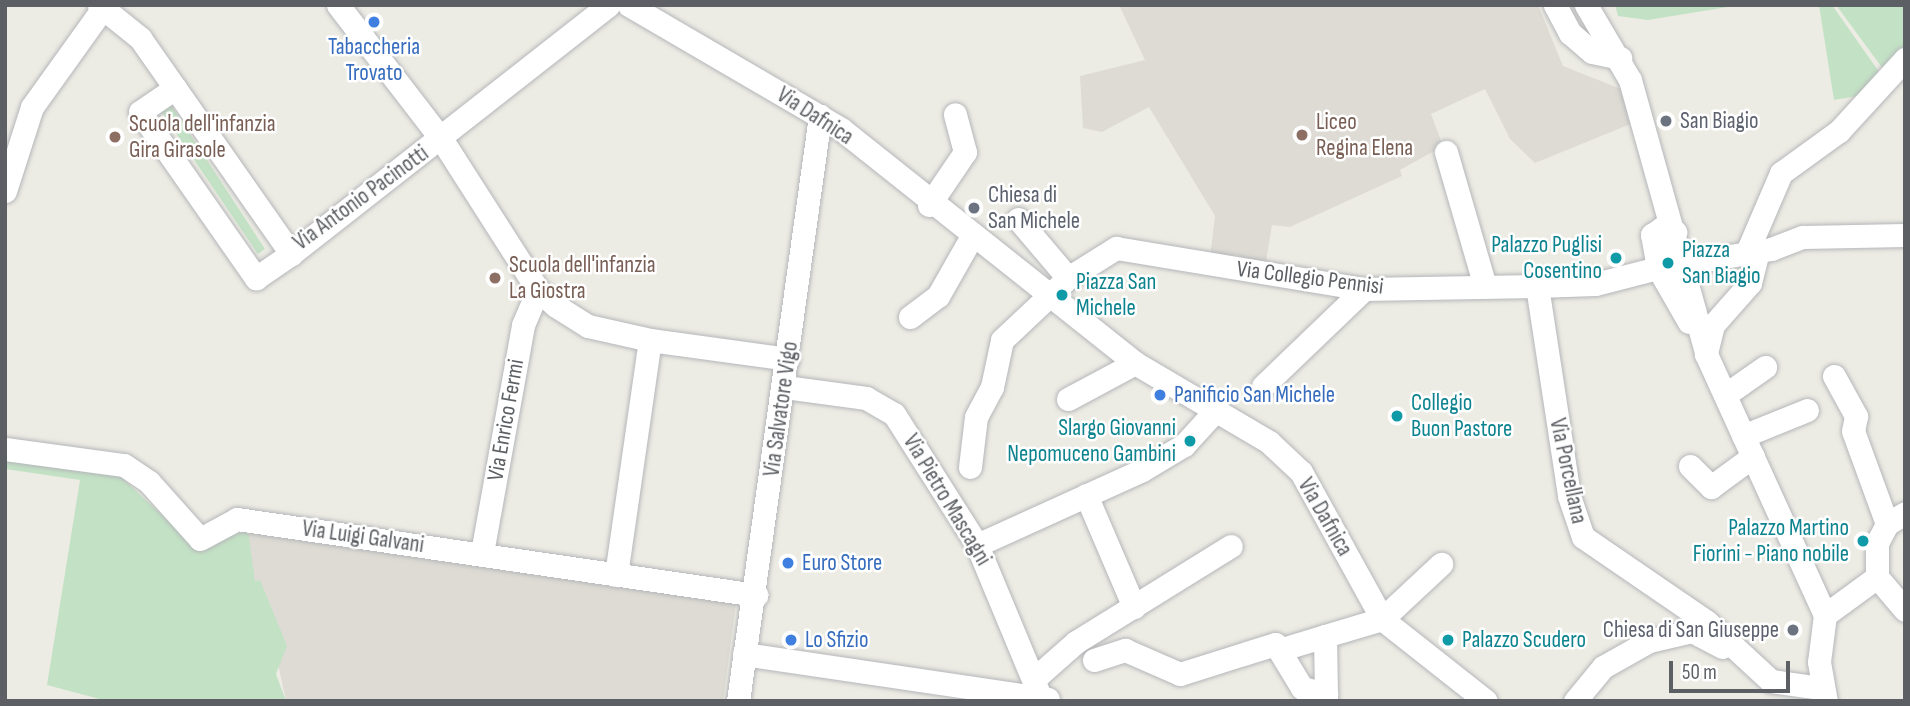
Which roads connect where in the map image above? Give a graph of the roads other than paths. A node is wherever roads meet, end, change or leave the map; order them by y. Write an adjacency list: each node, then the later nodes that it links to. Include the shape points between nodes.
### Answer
1 (338, 5): 12 (street)
2 (608, 5): 12 (street, Via Antonio Pacinotti)
3 (629, 5): 11 (street, Via Dafnica)
4 (1555, 5): 7 (street, via 1570,33 1592,52)
5 (1586, 5): 7 (street)
6 (102, 6): 9 (street, Via Antonio Pacinotti, via 140,38); 15 (street, via 32,107)
7 (1620, 58): 14 (street)
8 (1905, 59): 22 (street, via 1839,131 1781,173)
9 (175, 88): 23 (street, Via Antonio Pacinotti); 23 (street, via 140,112 248,267 256,278)
10 (955, 114): 16 (street, via 965,152)
11 (820, 116): 16 (street, Via Dafnica); 35 (street, Via Salvatore Vigo)
12 (442, 140): 23 (street, Via Antonio Pacinotti); 30 (street)
13 (1446, 152): 27 (street)
14 (1652, 175): 18 (street); 19 (street)
15 (5, 191)
16 (929, 205): 21 (street, Via Dafnica)
17 (1018, 219): 26 (street)
18 (1675, 232): 19 (street, via 1662,228); 24 (street)
19 (1651, 235): 25 (street)
20 (1905, 235): 22 (street, Via Collegio Pennisi, via 1803,237)
21 (978, 244): 31 (street, Via Dafnica); 32 (street, via 938,296)
22 (1752, 251): 24 (street, Via Collegio Pennisi); 34 (street, via 1750,283 1713,325)
23 (291, 254)
24 (1694, 261): 25 (street, Via Collegio Pennisi); 34 (street)
25 (1649, 271): 28 (street, Via Collegio Pennisi); 34 (street)
26 (1070, 277): 29 (street, Via Collegio Pennisi, via 1116,248); 31 (street, Via Collegio Pennisi)
27 (1485, 286): 28 (street, Via Collegio Pennisi); 29 (street, Via Collegio Pennisi)
28 (1537, 286): 66 (street, Via Porcellana, via 1578,529 1594,550 1707,622)
29 (1364, 289): 39 (street)
30 (538, 290): 33 (street, via 588,326); 53 (street, Via Enrico Fermi, via 523,325)
31 (1047, 300): 36 (street, Via Dafnica); 48 (street, Via Collegio Pennisi, via 1002,340 992,387 976,417)
32 (909, 317)
33 (650, 340): 35 (street); 55 (street)
34 (1703, 348): 41 (street)
35 (788, 359): 40 (street, Via Salvatore Vigo)
36 (1135, 363): 42 (street); 44 (street, Via Dafnica)
37 (1765, 367): 41 (street)
38 (1834, 376): 50 (street, via 1856,416 1853,431)
39 (1263, 386)
40 (785, 387): 51 (street, Via Pietro Mascagni, via 866,398 894,414); 57 (street, Via Salvatore Vigo)
41 (1725, 395): 45 (street)
42 (1068, 399)
43 (1807, 410): 45 (street)
44 (1214, 412): 49 (street, via 1160,459); 61 (street, Via Dafnica, via 1269,442 1301,472)
45 (1748, 446): 47 (street, via 1712,487); 60 (street)
46 (5, 449): 53 (street, Via Luigi Galvani, via 124,465 149,482 200,539 237,519)
47 (1690, 466)
48 (970, 467)
49 (1086, 495): 51 (street); 58 (street)
50 (1896, 519): 56 (street, via 1876,550)
51 (977, 545): 68 (street, Via Pietro Mascagni)
52 (1231, 546): 58 (street)
53 (482, 553): 55 (street, Via Luigi Galvani)
54 (1441, 564): 61 (street)
55 (616, 575): 57 (street, Via Luigi Galvani)
56 (1877, 577): 59 (street); 60 (street)
57 (755, 595): 64 (street, Via Salvatore Vigo)
58 (1134, 607): 68 (street, via 1076,642)
59 (1905, 610)
60 (1825, 615): 69 (street)
61 (1382, 619): 62 (street); 72 (street, Via Dafnica)
62 (1325, 636): 63 (street); 70 (street)
63 (1279, 649): 65 (street, via 1275,644 1180,674 1125,650); 70 (street, via 1301,688)
64 (744, 654): 67 (street); 71 (street, Via Salvatore Vigo)
65 (1094, 660)
66 (1747, 663): 69 (street, Via Porcellana, via 1772,681); 73 (street, via 1692,631 1666,635 1614,659)
67 (950, 691): 68 (street)
68 (1038, 694)
69 (1823, 694)
70 (1326, 698)
71 (738, 701)
72 (1486, 701)
73 (1575, 701)

